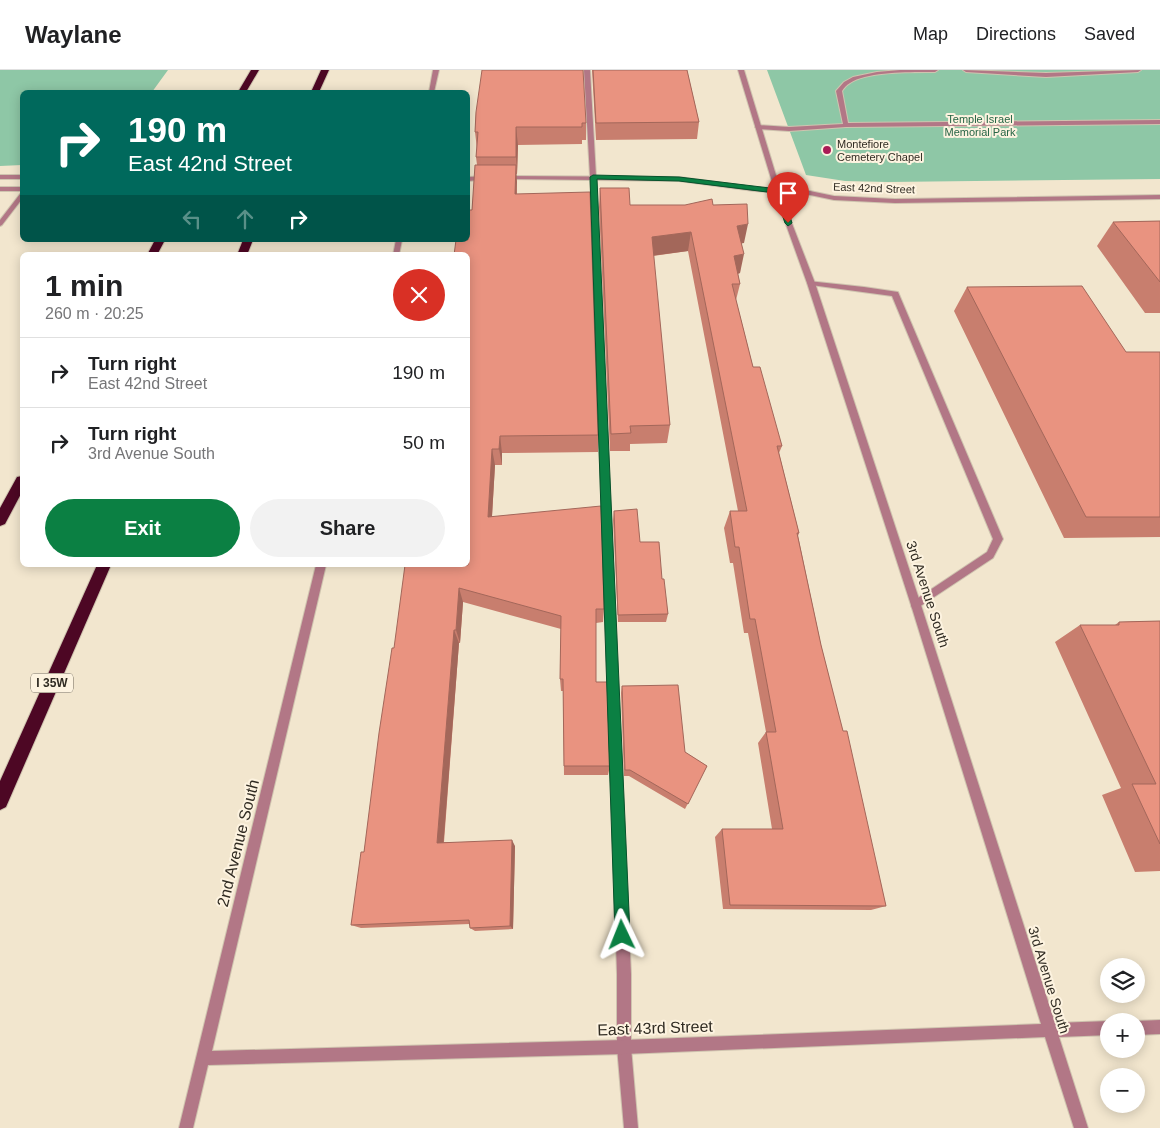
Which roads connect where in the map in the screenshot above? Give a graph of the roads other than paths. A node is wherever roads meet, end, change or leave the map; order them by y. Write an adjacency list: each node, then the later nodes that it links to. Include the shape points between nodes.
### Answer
1 (255, 70): 9 (highway)
2 (325, 70): 10 (highway)
3 (436, 70): 11 (street)
4 (587, 70): 16 (street)
5 (741, 70): 14 (street, 3rd Avenue South)
6 (935, 70): 13 (street, via 881,74 847,82 839,92)
7 (966, 70): 8 (street, via 1046,75)
8 (1138, 70)
9 (243, 90)
10 (316, 90)
11 (431, 90)
12 (1160, 122): 13 (street)
13 (846, 125): 14 (street)
14 (758, 127): 21 (street, 3rd Avenue South)
15 (20, 177): 17 (street)
16 (593, 177): 18 (street, East 42nd Street); 21 (street, East 42nd Street, via 679,179); 36 (street, via 624,974)
17 (0, 178)
18 (470, 179)
19 (0, 189): 20 (street)
20 (20, 189)
21 (778, 191): 22 (street, East 42nd Street, via 895,201); 25 (street, 3rd Avenue South)
22 (1160, 197)
23 (20, 198): 24 (street)
24 (0, 224)
25 (811, 283): 30 (street, 3rd Avenue South); 30 (street, via 895,294 998,539 990,555)
26 (20, 485): 27 (highway)
27 (0, 520)
28 (103, 567): 31 (highway, I 35W)
29 (321, 567): 37 (street, 2nd Avenue South)
30 (916, 605): 35 (street, 3rd Avenue South)
31 (0, 801)
32 (1160, 1027): 34 (street)
33 (1100, 1028): 35 (street, East 43rd Street)
34 (1145, 1028)
35 (1048, 1030): 36 (street, East 43rd Street); 40 (street, 3rd Avenue South)
36 (624, 1047): 37 (street, East 43rd Street); 39 (street)
37 (202, 1058): 38 (street, 2nd Avenue South)
38 (186, 1128)
39 (631, 1128)
40 (1081, 1128)

